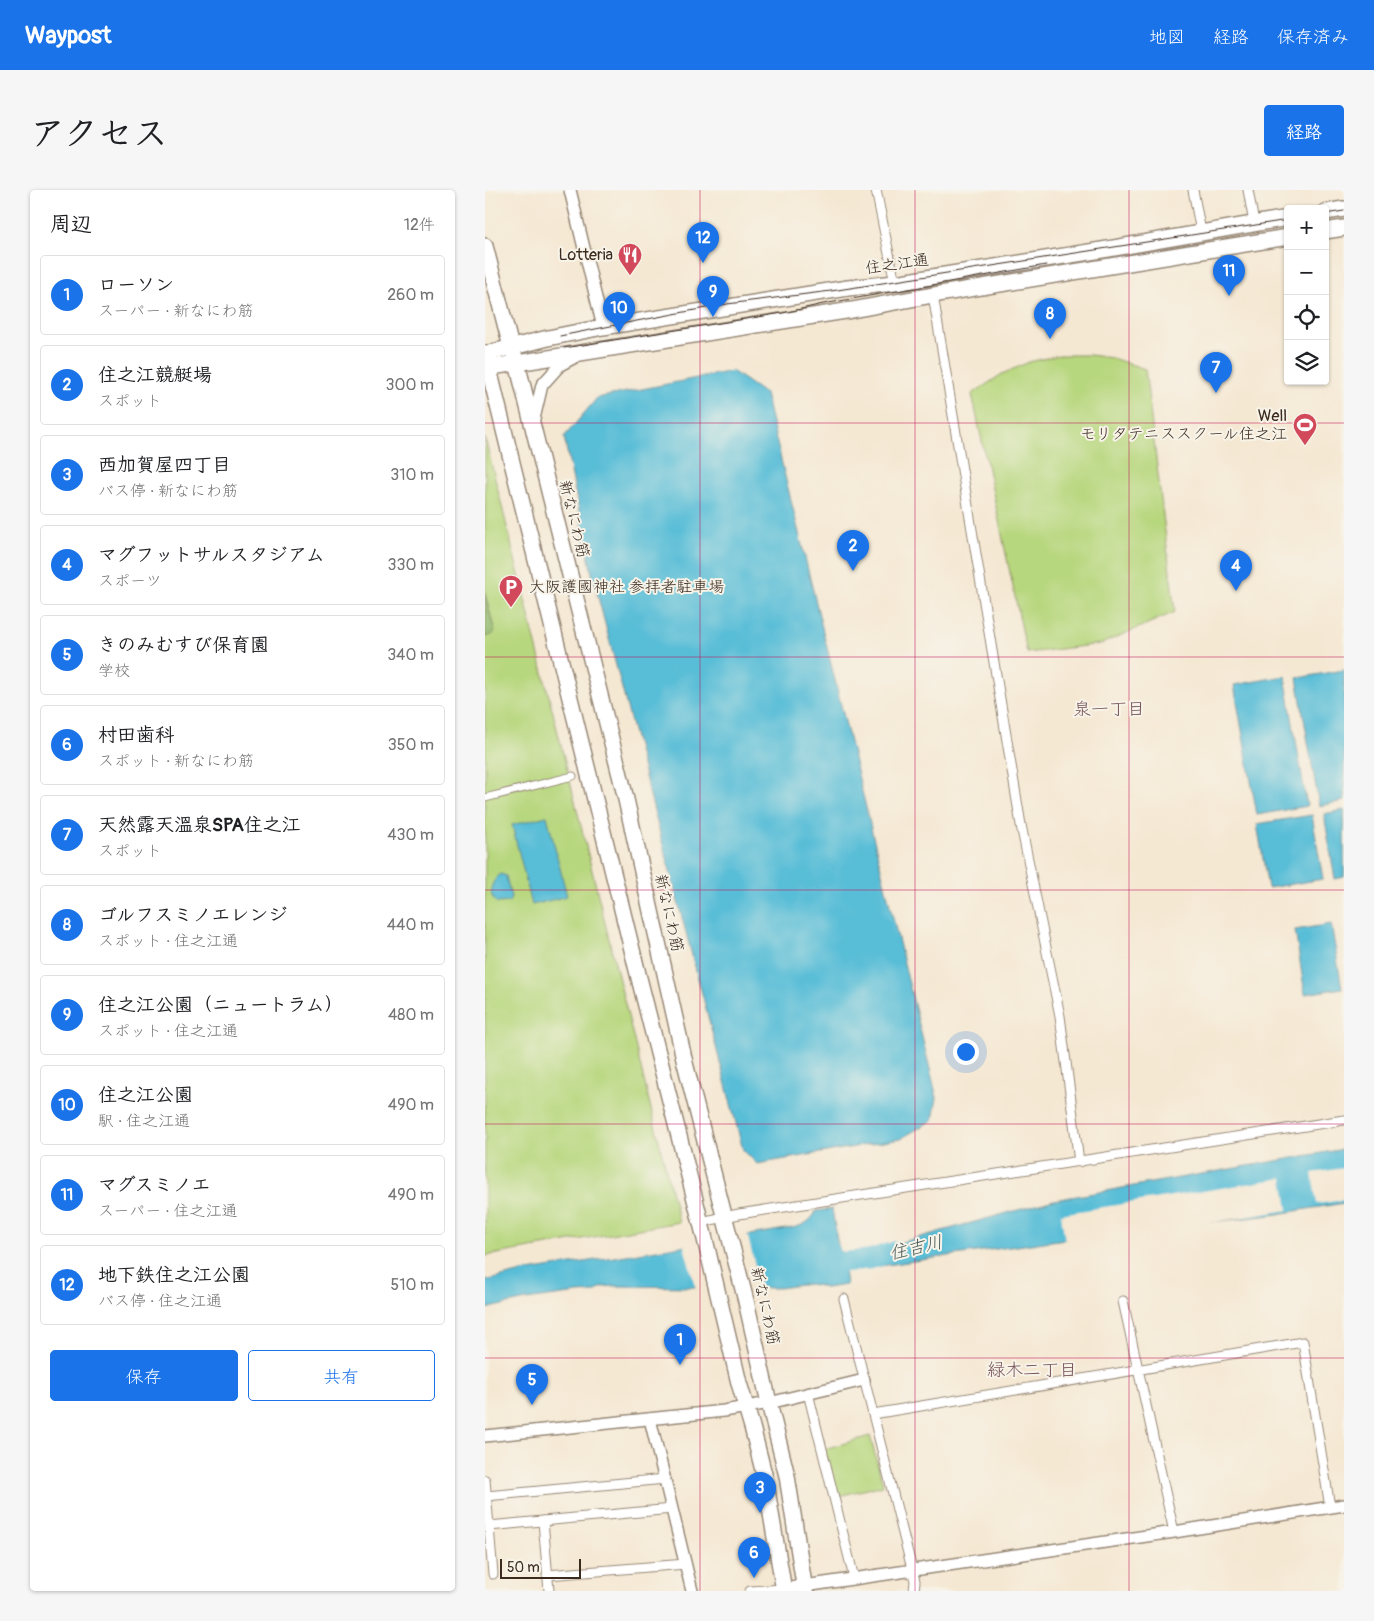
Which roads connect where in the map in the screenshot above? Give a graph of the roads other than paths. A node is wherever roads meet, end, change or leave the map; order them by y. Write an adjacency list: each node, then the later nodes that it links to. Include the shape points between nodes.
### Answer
1 (570, 190): 16 (street)
2 (876, 190): 14 (street)
3 (1193, 190): 11 (street)
4 (1248, 190): 8 (street)
5 (1344, 209): 6 (main road)
6 (1329, 211)
7 (1284, 219): 8 (main road, 住之江通)
8 (1254, 223): 11 (main road, 住之江通)
9 (1344, 228): 10 (main road)
10 (1329, 230)
11 (1201, 232): 14 (main road, 住之江通)
12 (1284, 238): 15 (main road)
13 (485, 246): 17 (main road, 新なにわ筋)
14 (895, 283): 16 (main road, 住之江通)
15 (933, 295): 18 (main road); 25 (street, via 1019,815 1060,1016)
16 (603, 327): 17 (main road, 住之江通)
17 (511, 347): 19 (main road, 住之江通); 20 (main road, 新なにわ筋)
18 (583, 352): 20 (main road); 21 (street, via 560,365 542,385)
19 (486, 359): 20 (main road); 27 (main road)
20 (517, 363): 21 (main road, 新なにわ筋)
21 (532, 425): 26 (main road, 新なにわ筋, via 625,794 685,1063)
22 (573, 776): 23 (street)
23 (485, 798)
24 (1344, 1120): 25 (street)
25 (1079, 1162): 26 (street)
26 (726, 1223): 27 (street); 33 (main road, 新なにわ筋)
27 (702, 1228): 34 (main road)
28 (844, 1299): 31 (street)
29 (1123, 1301): 30 (street)
30 (1139, 1369): 35 (street); 42 (street, via 1303,1342); 46 (street)
31 (865, 1380): 32 (street); 35 (street)
32 (807, 1393): 33 (street); 51 (street)
33 (769, 1402): 34 (street); 52 (main road, 新なにわ筋, via 787,1476)
34 (747, 1407): 36 (street); 53 (main road, via 765,1478)
35 (873, 1414): 48 (street)
36 (650, 1420): 37 (street); 38 (street)
37 (485, 1436)
38 (665, 1479): 40 (street); 43 (street)
39 (485, 1480): 40 (street)
40 (487, 1496): 45 (street)
41 (1344, 1504): 42 (street)
42 (1330, 1507): 46 (street)
43 (672, 1509): 44 (street); 47 (street)
44 (543, 1521): 45 (street); 50 (street)
45 (489, 1526): 49 (street)
46 (1174, 1532): 48 (street)
47 (686, 1564): 50 (street); 55 (street)
48 (912, 1570): 51 (street); 57 (street)
49 (493, 1574)
50 (547, 1575): 54 (street)
51 (854, 1578): 52 (street)
52 (805, 1589): 53 (street)
53 (784, 1590): 56 (street)
54 (549, 1591)
55 (693, 1591)
56 (750, 1591)
57 (914, 1591)

